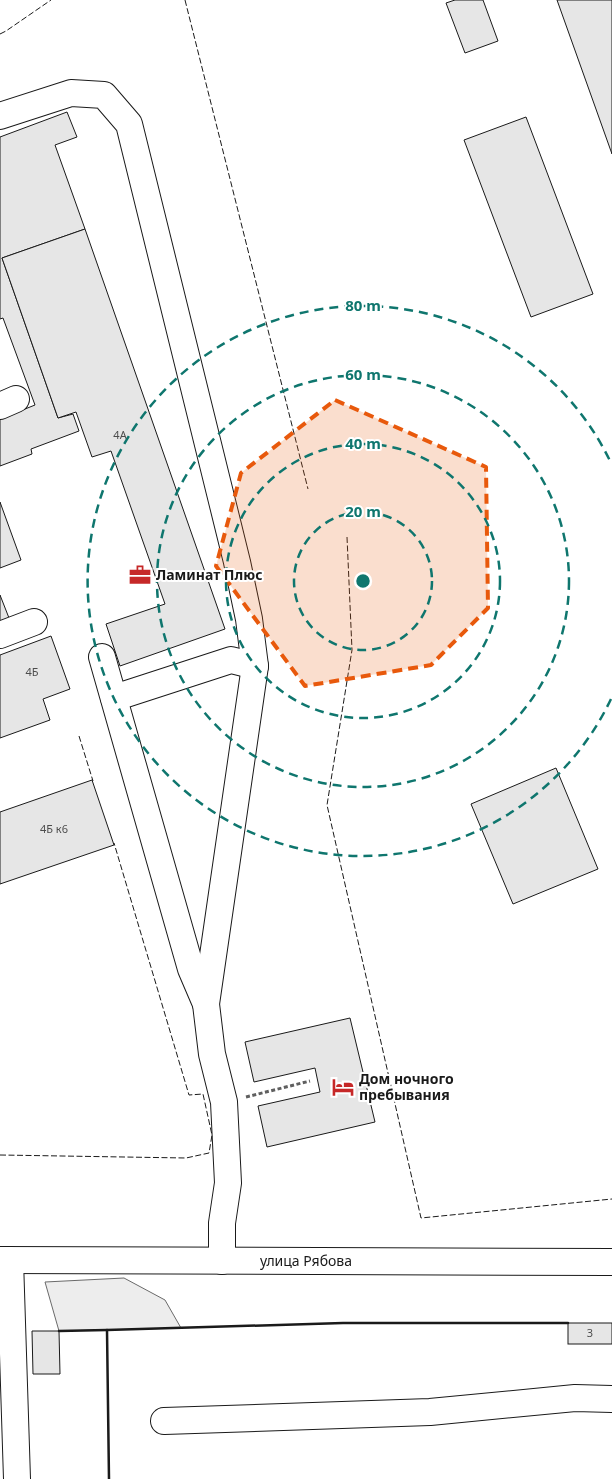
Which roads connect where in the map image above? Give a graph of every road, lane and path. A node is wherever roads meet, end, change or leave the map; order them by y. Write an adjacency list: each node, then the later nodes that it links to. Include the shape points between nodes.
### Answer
1 (0, 116): 5 (street, via 71,93 104,95 129,124 237,562)
2 (34, 622): 3 (street)
3 (0, 635)
4 (102, 657): 6 (street)
5 (255, 666): 6 (street, via 231,660); 7 (street)
6 (114, 698): 7 (street, via 191,969)
7 (206, 1004): 9 (street, via 212,1054)
8 (310, 1081): 9 (path)
9 (224, 1102): 11 (street, via 228,1183 222,1223)
10 (5, 1260): 11 (street, улица Рябова); 15 (street)
11 (222, 1261): 12 (street, улица Рябова)
12 (612, 1262)
13 (612, 1399): 14 (street, via 575,1398 430,1412)
14 (164, 1421)
15 (17, 1479)

